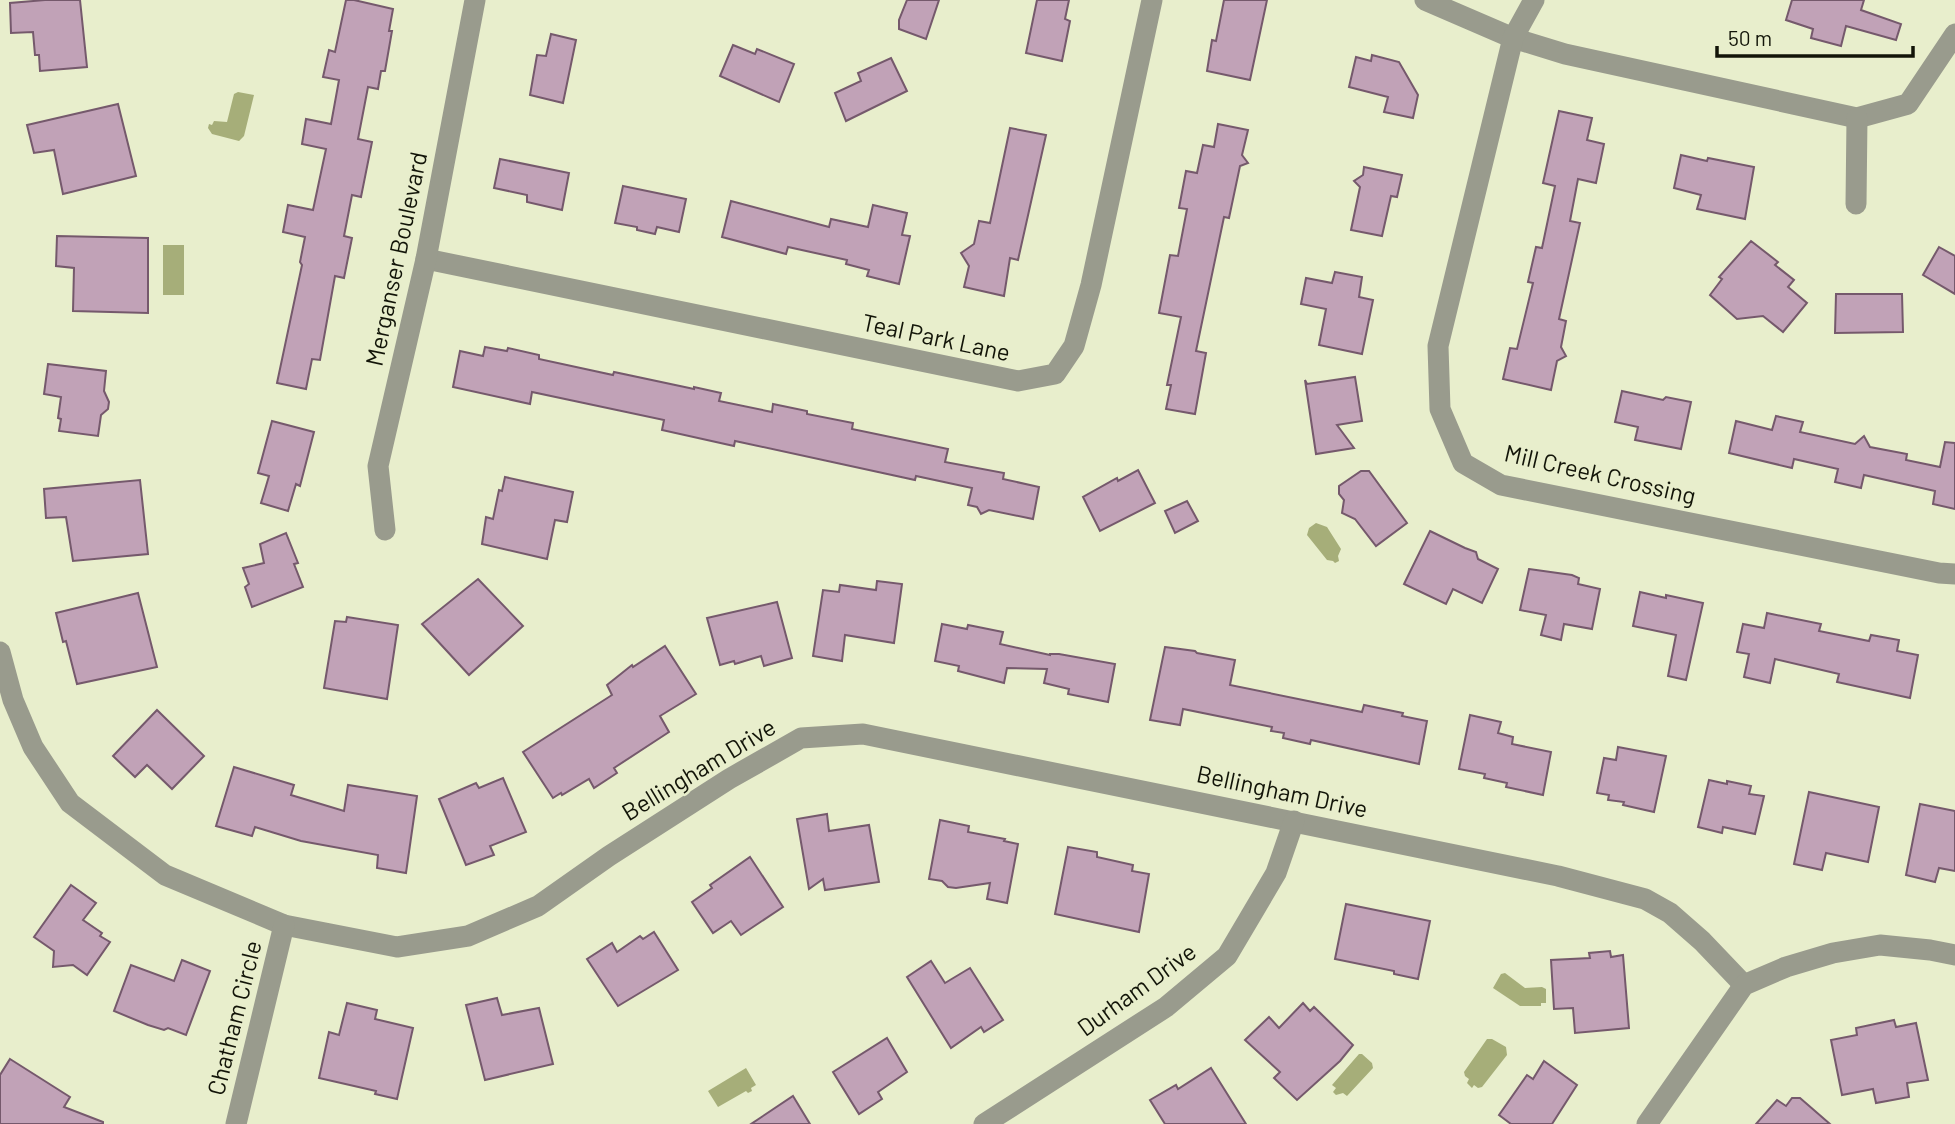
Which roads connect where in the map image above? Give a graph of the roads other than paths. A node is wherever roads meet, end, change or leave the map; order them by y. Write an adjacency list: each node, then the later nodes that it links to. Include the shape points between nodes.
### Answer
1 (475, 0): 9 (street, Merganser Boulevard)
2 (1152, 0): 9 (street, Teal Park Lane, via 1091,285 1074,346 1055,374 1018,381)
3 (1425, 0): 6 (street)
4 (1534, 0): 6 (street, Mill Creek Crossing)
5 (1955, 34): 7 (street, via 1908,104)
6 (1513, 38): 7 (street, via 1565,54); 11 (street, Mill Creek Crossing, via 1438,346 1440,409 1463,463 1501,485)
7 (1857, 118): 8 (street)
8 (1856, 204)
9 (426, 259): 10 (street, Merganser Boulevard, via 378,466)
10 (385, 530)
11 (1955, 574)
12 (0, 652): 14 (street, Bellingham Drive, via 33,747 70,803 165,876)
13 (1294, 821): 14 (street, Bellingham Drive, via 863,734 801,738 729,779 538,906 468,936 397,947); 16 (street, Bellingham Drive, via 1558,876 1645,899 1670,913); 18 (street, Durham Drive, via 1276,873 1227,956 1166,1007)
14 (284, 925): 17 (street, Chatham Circle)
15 (1955, 955): 16 (street, via 1880,945 1833,953)
16 (1744, 985): 19 (street)
17 (236, 1124)
18 (984, 1124)
19 (1647, 1124)

